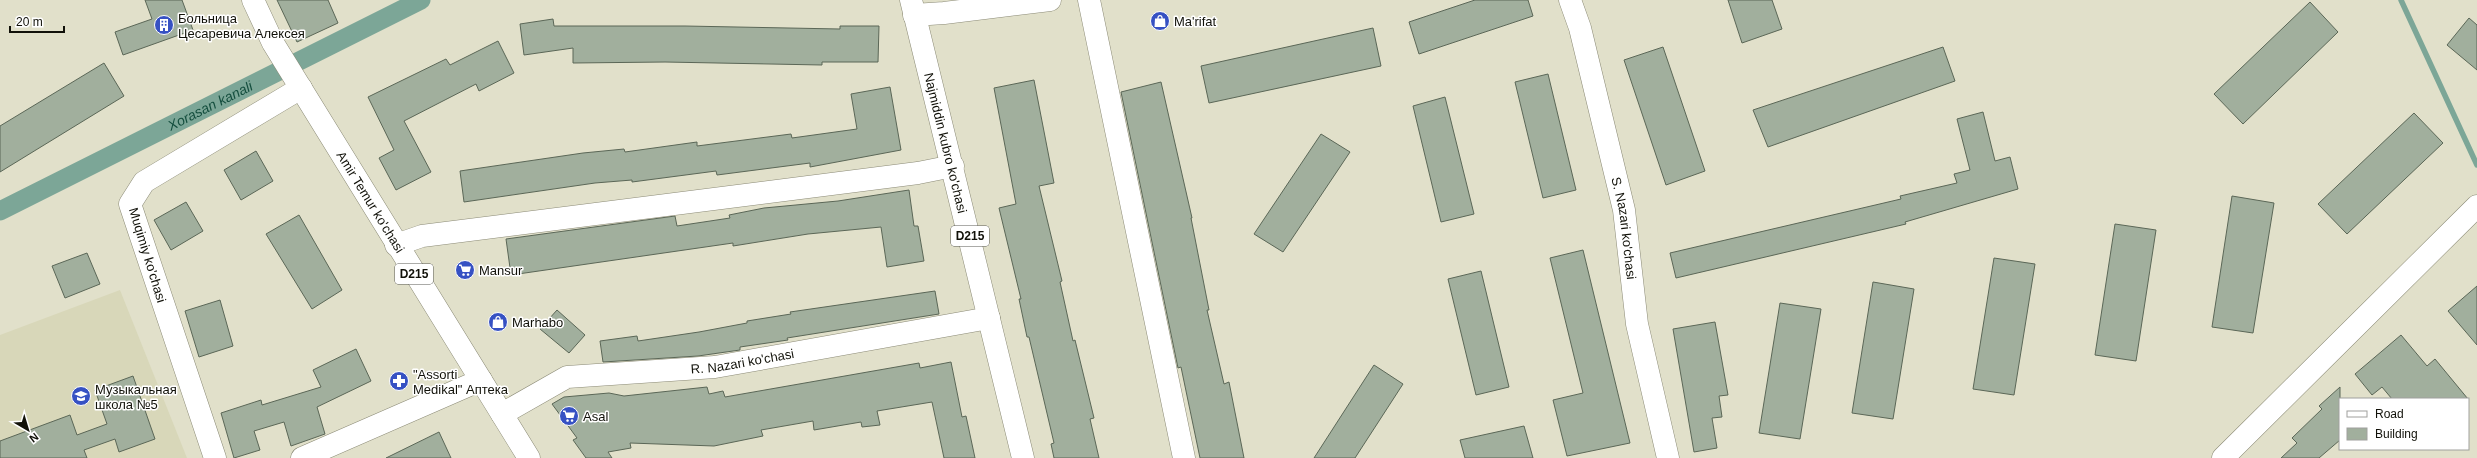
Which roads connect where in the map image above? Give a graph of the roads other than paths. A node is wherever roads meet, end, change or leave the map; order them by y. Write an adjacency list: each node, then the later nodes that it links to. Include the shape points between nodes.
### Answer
1 (253, 0): 6 (street, D215, via 273,43)
2 (1050, 0): 5 (street, via 944,13)
3 (1089, 0): 17 (street)
4 (1570, 0): 18 (street, S. Nazari ko'chasi, via 1580,28 1624,210 1637,324)
5 (912, 7): 7 (street, Najmiddin kubro ko'chasi / D215)
6 (301, 88): 9 (street, Amir Temur ko'chasi / D215); 13 (street, Muqimiy ko'chasi, via 144,182 130,204)
7 (953, 166): 9 (street, via 918,173 422,236); 10 (street, Najmiddin kubro ko'chasi / D215)
8 (2477, 206): 19 (street)
9 (396, 245): 11 (street, Amir Temur ko'chasi / D215)
10 (989, 318): 12 (street, R. Nazari ko'chasi, via 714,367 567,377); 16 (street, Najmiddin kubro ko'chasi / D215)
11 (481, 380): 12 (street, Amir Temur ko'chasi / D215); 14 (street)
12 (502, 414): 15 (street, Amir Temur ko'chasi / D215)
13 (214, 458)
14 (302, 458)
15 (529, 458)
16 (1023, 458)
17 (1184, 458)
18 (1668, 458)
19 (2223, 458)

